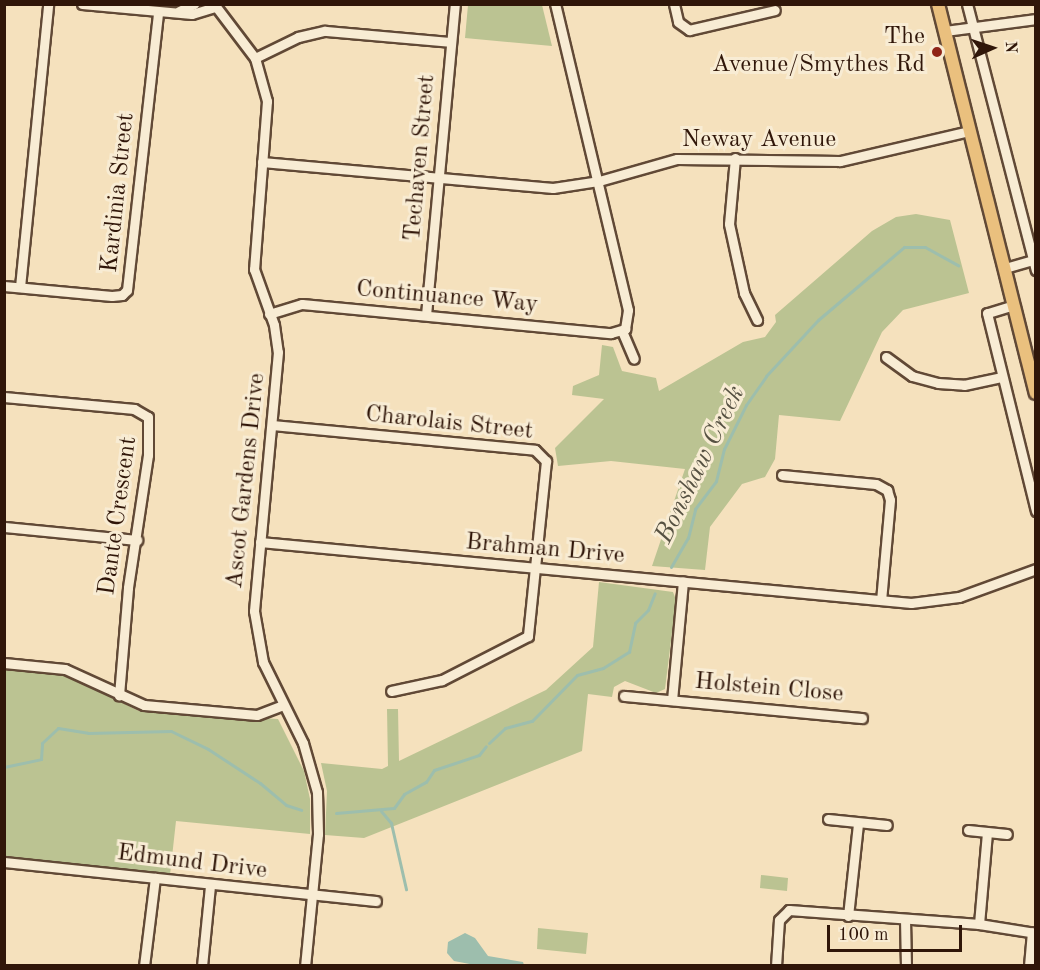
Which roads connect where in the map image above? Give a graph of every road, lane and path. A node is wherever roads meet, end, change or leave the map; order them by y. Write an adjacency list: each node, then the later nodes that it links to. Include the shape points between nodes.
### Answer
1 (48, 4): 27 (street)
2 (194, 4): 12 (street)
3 (455, 4): 16 (street, Techaven Street)
4 (555, 4): 22 (street)
5 (674, 4): 10 (street, via 680,25 692,31)
6 (938, 4): 15 (main road)
7 (967, 4): 14 (street)
8 (83, 5): 11 (street)
9 (215, 6): 12 (street, via 197,13); 17 (street, Ascot Gardens Drive)
10 (776, 10)
11 (158, 12): 12 (street); 27 (street, Kardinia Street, via 127,290 112,296)
12 (174, 12)
13 (1035, 19): 14 (street)
14 (973, 26): 15 (street); 23 (street)
15 (945, 31): 18 (main road)
16 (451, 42): 17 (street, via 325,31 298,37); 21 (street, Techaven Street)
17 (255, 58): 20 (street, Ascot Gardens Drive, via 267,101)
18 (969, 132): 19 (street, Neway Avenue, via 840,161); 24 (main road)
19 (735, 158): 22 (street, Neway Avenue, via 664,160); 31 (street, via 729,224 744,293)
20 (262, 162): 21 (street, Neway Avenue); 29 (street, Ascot Gardens Drive, via 254,269)
21 (437, 179): 22 (street, Neway Avenue, via 543,188); 30 (street, Techaven Street)
22 (599, 181): 32 (street, via 629,315)
23 (1034, 259): 24 (street); 25 (street)
24 (1005, 268): 28 (main road)
25 (1035, 270)
26 (4, 286): 27 (street, Kardinia Street)
27 (20, 287)
28 (1014, 305): 35 (street, via 987,314); 36 (main road)
29 (269, 314): 30 (street, Continuance Way, via 302,304); 38 (street, Ascot Gardens Drive, via 279,352)
30 (426, 315): 32 (street, Continuance Way)
31 (757, 320)
32 (622, 331): 34 (street)
33 (886, 357): 35 (street, via 912,375 938,383 964,385)
34 (634, 359)
35 (1002, 377): 40 (street)
36 (1035, 393)
37 (4, 397): 42 (street, Dante Crescent, via 134,409 147,415 150,429)
38 (272, 425): 43 (street, Ascot Gardens Drive); 44 (street, Charolais Street, via 539,452 547,466)
39 (782, 475): 47 (street, via 876,484 887,490 890,500)
40 (1035, 511)
41 (4, 527): 42 (street)
42 (137, 540): 50 (street, Dante Crescent)
43 (260, 542): 44 (street, Brahman Drive); 53 (street, Ascot Gardens Drive, via 256,629 267,671)
44 (537, 568): 46 (street, Brahman Drive); 49 (street, via 531,629 526,638 442,680)
45 (1035, 568): 47 (street, Brahman Drive, via 950,600)
46 (683, 582): 47 (street, Brahman Drive); 52 (street, Holstein Close)
47 (881, 600)
48 (4, 663): 50 (street, via 65,669)
49 (391, 691)
50 (119, 696): 53 (street, via 144,705 258,715)
51 (624, 696): 52 (street, Holstein Close)
52 (672, 700): 54 (street, Holstein Close)
53 (283, 705): 64 (street, Ascot Gardens Drive, via 307,753 317,792)
54 (862, 718)
55 (828, 819): 56 (street)
56 (858, 824): 57 (street); 66 (street)
57 (887, 825)
58 (968, 830): 59 (street)
59 (987, 832): 60 (street); 68 (street)
60 (1007, 834)
61 (4, 862): 62 (street, Edmund Drive)
62 (155, 878): 63 (street, Edmund Drive); 70 (street)
63 (210, 886): 64 (street, Edmund Drive); 71 (street)
64 (312, 895): 65 (street, Edmund Drive); 72 (street, Ascot Gardens Drive)
65 (376, 901)
66 (848, 916): 67 (street); 73 (street, via 803,911 783,917)
67 (905, 919): 68 (street); 74 (street)
68 (979, 924): 69 (street)
69 (1034, 933): 75 (street)
70 (144, 966)
71 (202, 966)
72 (305, 966)
73 (776, 966)
74 (906, 966)
75 (1029, 966)

